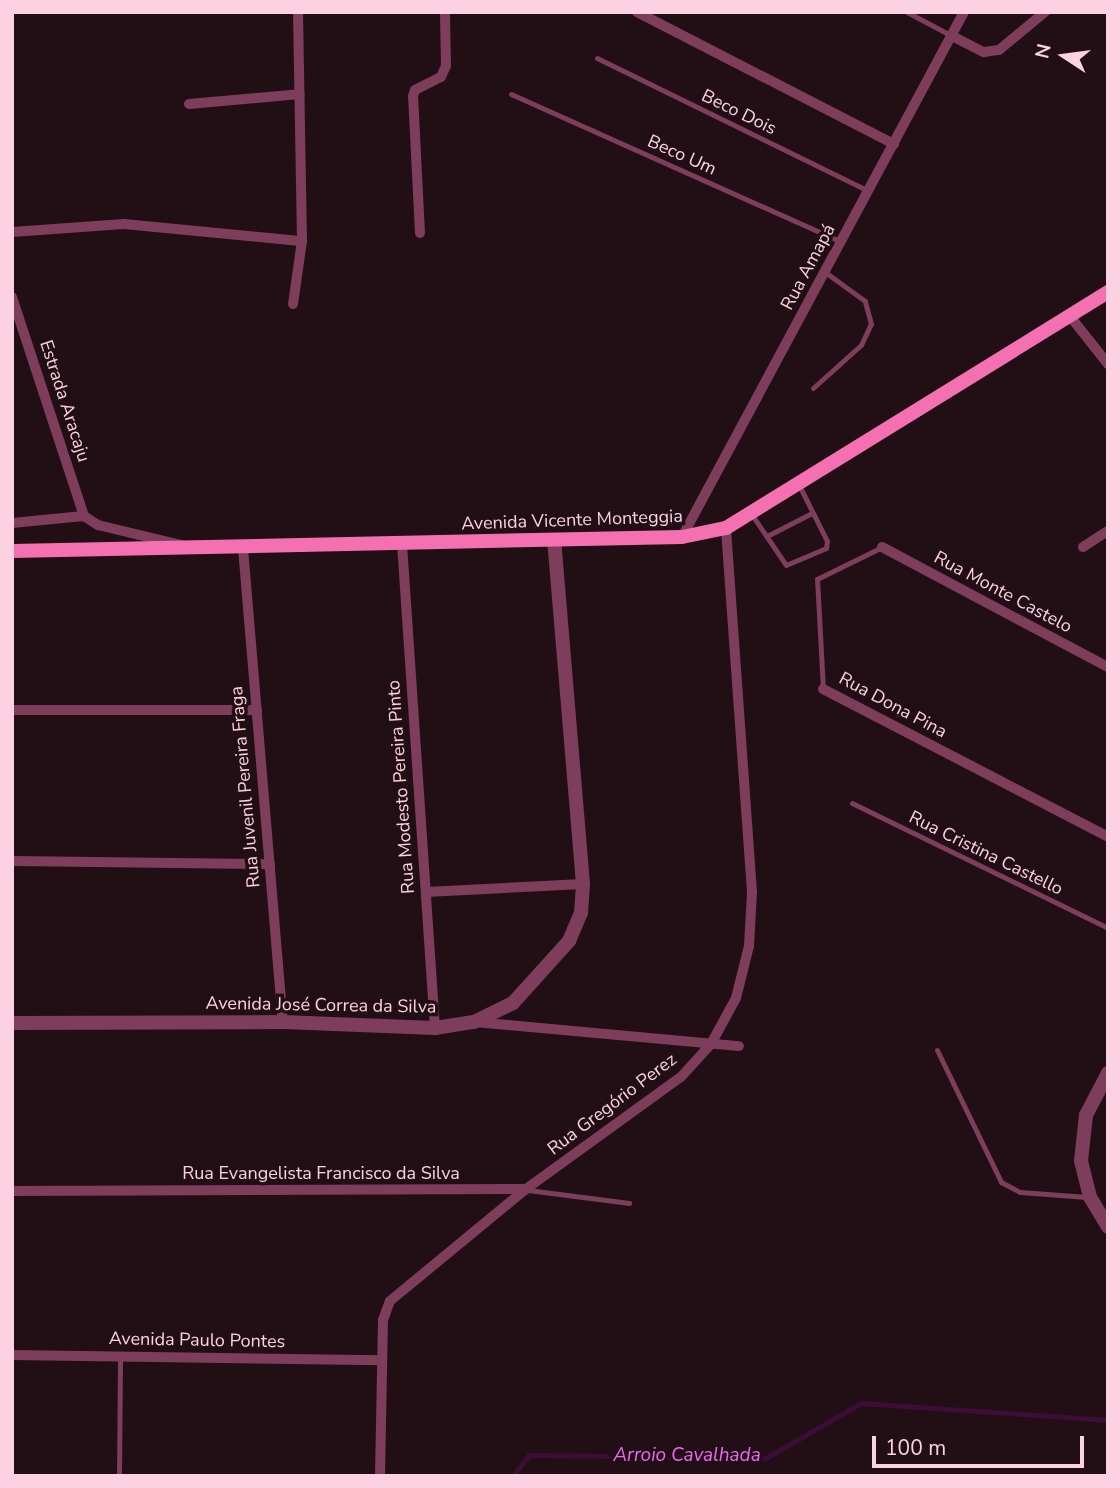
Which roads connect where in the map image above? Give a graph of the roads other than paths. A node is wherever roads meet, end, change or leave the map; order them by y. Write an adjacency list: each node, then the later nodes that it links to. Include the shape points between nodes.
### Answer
1 (298, 12): 9 (street)
2 (445, 12): 15 (street, via 441,77 418,88 413,96)
3 (637, 12): 12 (street)
4 (907, 12): 7 (lane)
5 (964, 12): 7 (street, Rua Amapá)
6 (1045, 12): 7 (street, via 999,50 984,52)
7 (951, 36): 12 (street, Rua Amapá)
8 (597, 58): 13 (lane, Beco Dois)
9 (300, 94): 11 (street); 16 (street)
10 (512, 94): 17 (lane, Beco Um)
11 (189, 104)
12 (894, 144): 13 (street, Rua Amapá)
13 (869, 191): 17 (street, Rua Amapá)
14 (12, 232): 16 (street, via 124,224)
15 (420, 233)
16 (302, 240): 21 (street)
17 (842, 242): 18 (street, Rua Amapá)
18 (825, 272): 24 (lane, via 865,302 871,324 861,345); 33 (street, Rua Amapá)
19 (1108, 292): 22 (main road, Avenida Vicente Monteggia)
20 (12, 297): 28 (street, Estrada Aracaju)
21 (293, 304)
22 (1069, 316): 23 (street); 25 (main road, Avenida Vicente Monteggia)
23 (1108, 364)
24 (813, 387)
25 (799, 485): 26 (main road, Avenida Vicente Monteggia); 27 (lane)
26 (751, 513): 30 (main road, Avenida Vicente Monteggia); 32 (lane)
27 (812, 513): 32 (lane); 32 (lane, via 826,548 789,566)
28 (84, 516): 29 (street); 39 (street, via 98,525)
29 (12, 523)
30 (726, 528): 33 (main road, Avenida Vicente Monteggia); 56 (street, Rua Gregório Perez, via 752,892 749,946 736,998)
31 (1108, 531): 37 (street)
32 (767, 536)
33 (682, 537): 34 (main road, Avenida Vicente Monteggia)
34 (555, 540): 35 (main road, Avenida Vicente Monteggia); 49 (street, Avenida José Correa da Silva)
35 (402, 544): 38 (main road, Avenida Vicente Monteggia); 50 (street, Rua Modesto Pereira Pinto)
36 (883, 547): 41 (street, Rua Monte Castelo); 42 (lane, Rua Dona Pina, via 817,579)
37 (1083, 547)
38 (243, 548): 39 (main road, Avenida Vicente Monteggia); 44 (street, Rua Juvenil Pereira Fraga)
39 (194, 549): 40 (main road, Avenida Vicente Monteggia)
40 (12, 551)
41 (1108, 667)
42 (823, 689): 46 (street, Rua Dona Pina)
43 (12, 710): 44 (street)
44 (257, 710): 48 (street, Rua Juvenil Pereira Fraga)
45 (852, 803): 51 (lane, Rua Cristina Castello)
46 (1108, 837)
47 (12, 862): 48 (street)
48 (270, 864): 52 (street, Rua Juvenil Pereira Fraga)
49 (583, 884): 50 (street); 53 (street, Avenida José Correa da Silva, via 581,913 569,941 544,974 513,1003)
50 (426, 892): 55 (street, Rua Modesto Pereira Pinto)
51 (1108, 928)
52 (283, 1022): 54 (street, Avenida José Correa da Silva); 55 (street, Avenida José Correa da Silva)
53 (474, 1022): 55 (street, Avenida José Correa da Silva); 56 (street)
54 (12, 1023)
55 (435, 1028)
56 (711, 1044): 57 (street); 60 (street, Rua Gregório Perez, via 681,1077)
57 (739, 1046)
58 (937, 1050): 62 (lane, via 1001,1182 1020,1192)
59 (1108, 1073): 62 (street, via 1086,1115 1081,1161)
60 (526, 1189): 61 (street, Rua Evangelista Francisco da Silva); 63 (lane, Rua Evangelista Francisco da Silva); 67 (street, Rua Gregório Perez, via 390,1301 383,1320)
61 (12, 1192)
62 (1090, 1197): 64 (street)
63 (629, 1203)
64 (1108, 1227)
65 (12, 1355): 66 (street, Avenida Paulo Pontes)
66 (120, 1356): 67 (street, Avenida Paulo Pontes); 68 (lane)
67 (382, 1360): 69 (street, Rua Gregório Perez)
68 (119, 1476)
69 (380, 1476)

